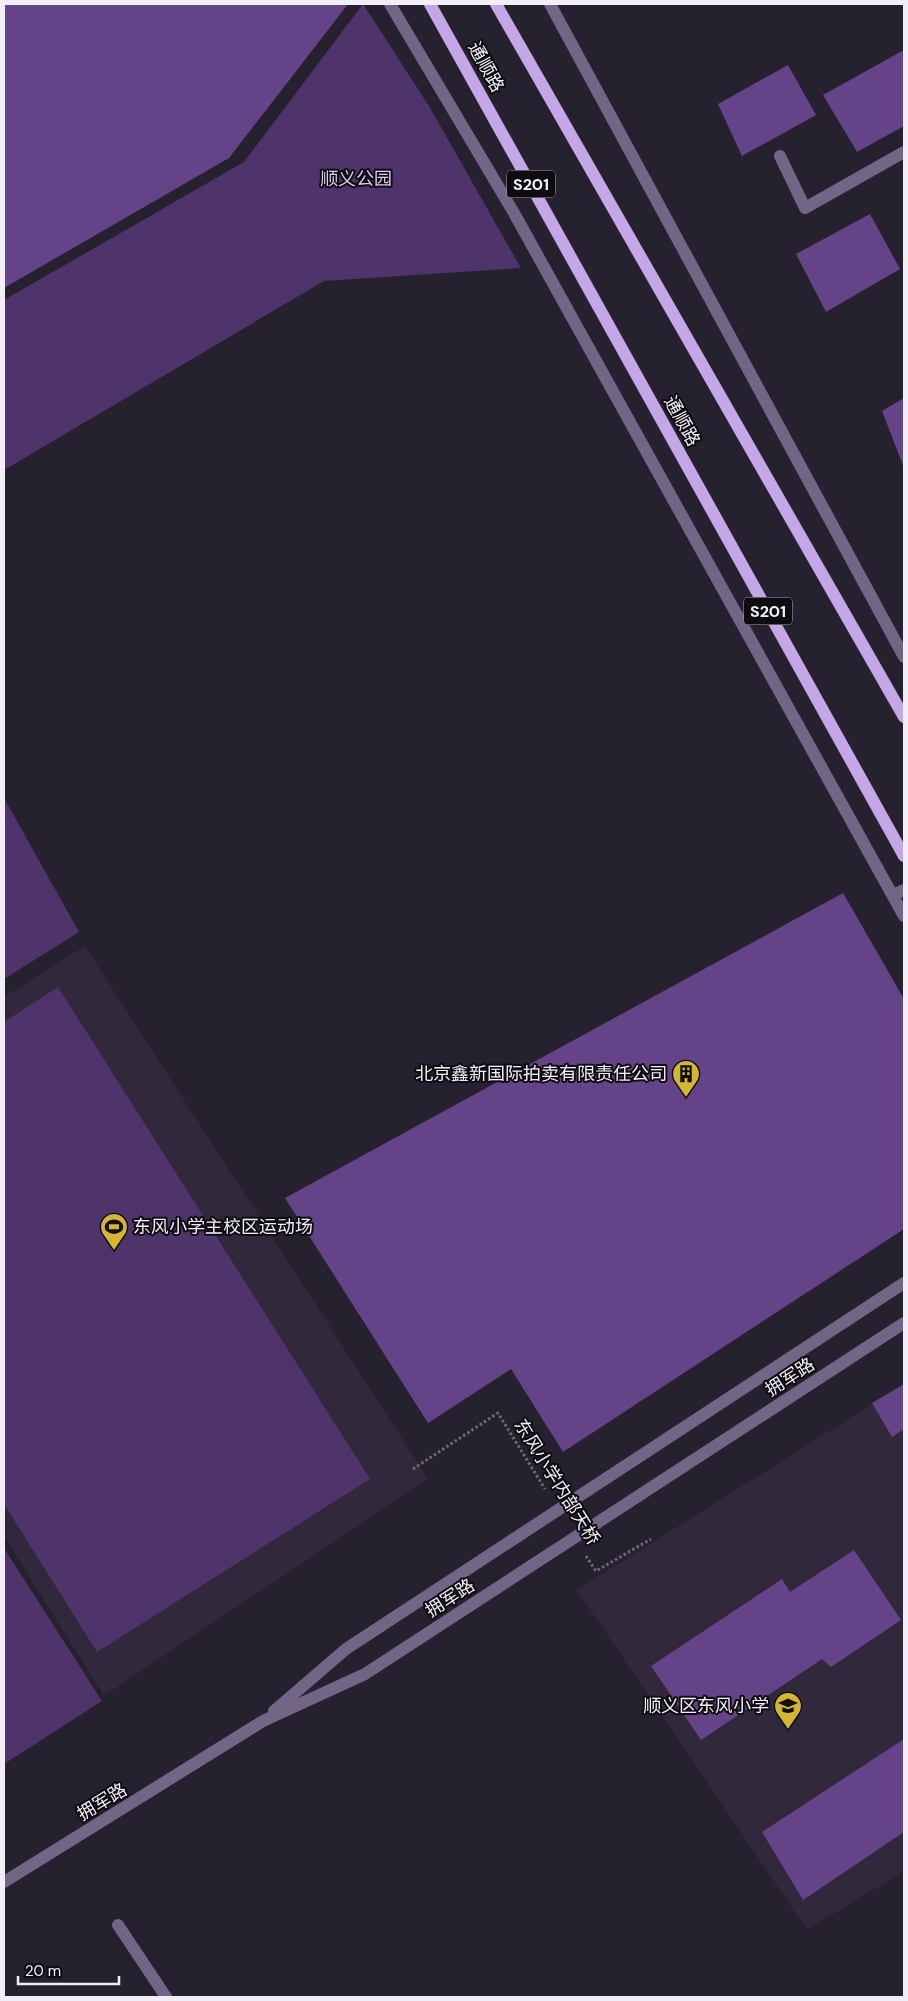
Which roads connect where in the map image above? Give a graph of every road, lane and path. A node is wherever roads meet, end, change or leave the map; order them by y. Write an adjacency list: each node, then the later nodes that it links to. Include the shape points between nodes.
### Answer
1 (390, 4): 10 (street, via 514,212)
2 (430, 4): 9 (main road, 通顺路 / S201)
3 (496, 4): 8 (main road)
4 (550, 4): 7 (street)
5 (904, 152): 6 (street, via 805,208)
6 (780, 156)
7 (904, 657)
8 (904, 717)
9 (904, 856)
10 (898, 892): 11 (street)
11 (904, 916)
12 (904, 1283): 18 (street, via 346,1649)
13 (904, 1323): 18 (street, 拥军路, via 365,1674)
14 (413, 1469): 15 (path, 东风小学内部天桥, via 498,1413)
15 (549, 1496)
16 (652, 1539): 17 (path, 东风小学内部天桥, via 596,1571)
17 (585, 1554)
18 (263, 1721): 19 (street, 拥军路)
19 (4, 1882)
20 (118, 1925): 21 (street)
21 (166, 1997)

